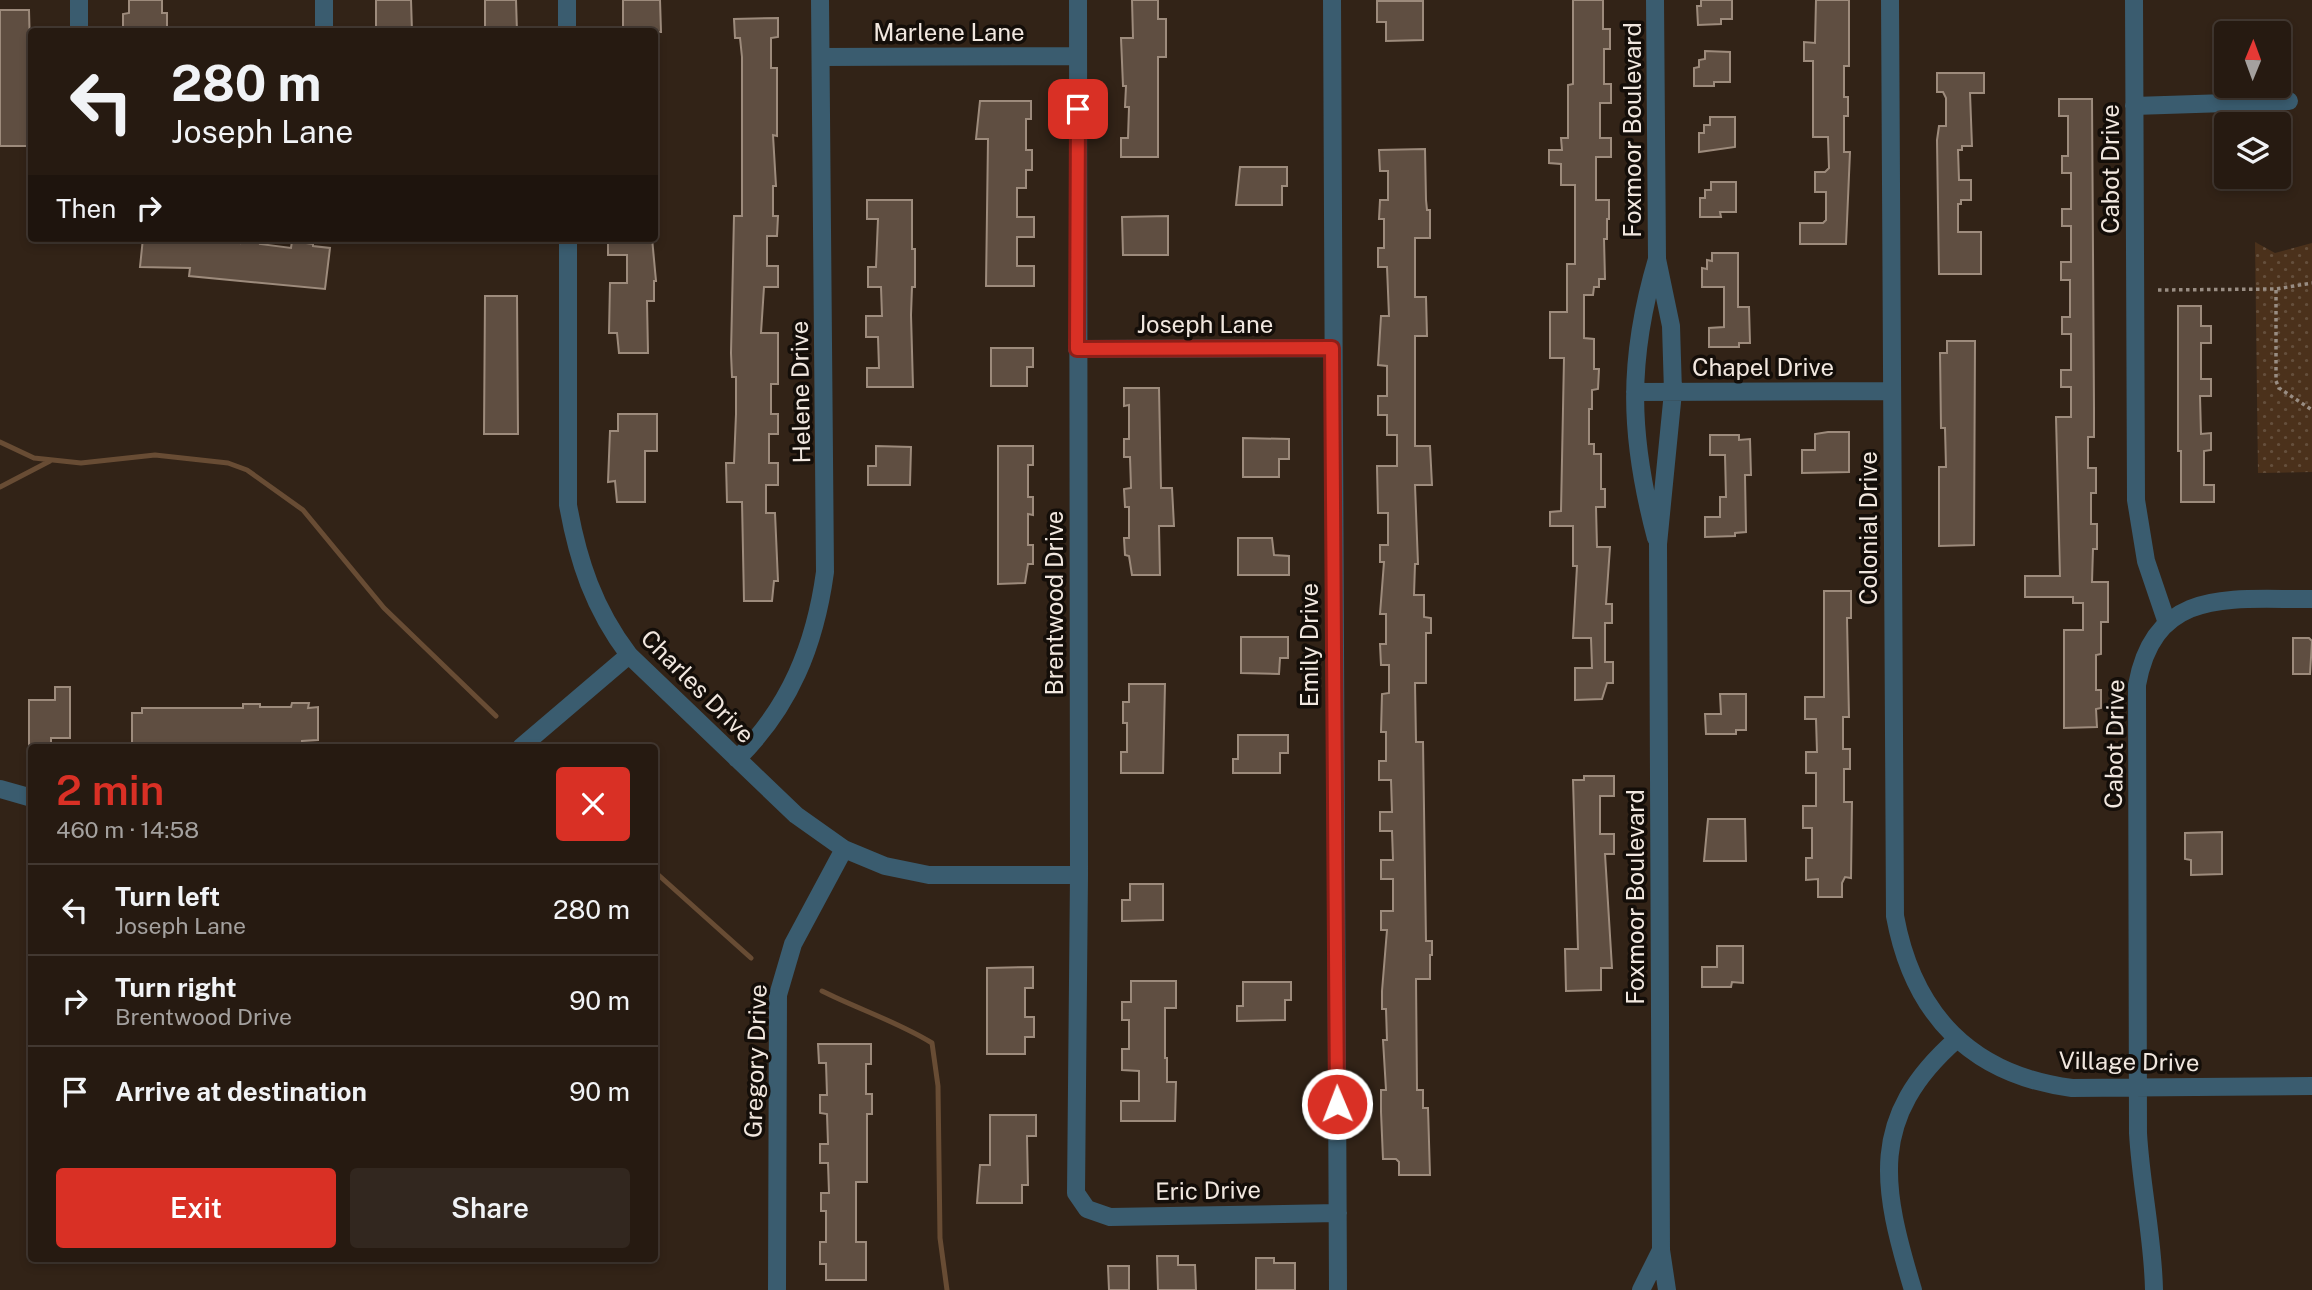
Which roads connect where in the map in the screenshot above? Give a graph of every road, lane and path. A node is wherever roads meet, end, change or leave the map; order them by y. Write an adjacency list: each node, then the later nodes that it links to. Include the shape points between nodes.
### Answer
1 (79, 0): 10 (street)
2 (324, 0): 11 (street)
3 (567, 0): 12 (street)
4 (820, 0): 14 (street, Helene Drive)
5 (1078, 0): 13 (street, Brentwood Drive)
6 (1332, 0): 22 (street, Emily Drive)
7 (1655, 0): 18 (street, Foxmoor Boulevard)
8 (1890, 0): 24 (street, Colonial Drive)
9 (2134, 0): 16 (street, Cabot Drive)
10 (79, 28)
11 (324, 28)
12 (567, 28)
13 (1078, 56): 14 (street, Marlene Lane); 23 (street, Brentwood Drive)
14 (821, 57): 33 (street, Helene Drive, via 825,572 813,636 798,676 786,700)
15 (2289, 101): 16 (street)
16 (2134, 106): 30 (street, Cabot Drive, via 2136,500 2146,561)
17 (568, 242): 31 (street, Charles Drive, via 568,505 594,601)
18 (1657, 259): 25 (street, Foxmoor Boulevard, via 1639,324); 26 (street, Foxmoor Boulevard, via 1671,326)
19 (2312, 283): 20 (path)
20 (2276, 289): 21 (path); 27 (path, via 2276,381 2279,388)
21 (2158, 290)
22 (1332, 348): 23 (street, Joseph Lane); 42 (street, Emily Drive)
23 (1077, 349): 37 (street, Brentwood Drive)
24 (1892, 391): 26 (street, Chapel Drive); 38 (street, Colonial Drive, via 1895,916 1914,984)
25 (1634, 392): 26 (street, Chapel Drive); 28 (street, Foxmoor Boulevard, via 1643,489)
26 (1673, 392): 28 (street, Foxmoor Boulevard)
27 (2312, 410)
28 (1658, 544): 43 (street, Foxmoor Boulevard)
29 (2312, 599): 30 (street, via 2208,601)
30 (2166, 623): 40 (street, Cabot Drive, via 2146,650 2137,685)
31 (629, 656): 32 (street); 33 (street, Charles Drive)
32 (525, 744)
33 (737, 759): 36 (street, Charles Drive, via 796,815)
34 (0, 789): 35 (street)
35 (28, 797)
36 (844, 849): 37 (street, Charles Drive, via 886,866 929,875); 44 (street, Gregory Drive, via 793,944 778,995)
37 (1079, 875): 41 (street, Brentwood Drive, via 1079,1135 1074,1182)
38 (1957, 1039): 40 (street, Village Drive, via 1992,1064 2033,1081 2071,1088); 48 (street, via 1931,1063 1909,1094 1892,1140 1888,1169 1893,1223)
39 (2312, 1086): 40 (street, Village Drive)
40 (2138, 1087): 49 (street, Cabot Drive, via 2140,1165 2152,1238)
41 (1083, 1204): 42 (street, Eric Drive, via 1110,1217)
42 (1338, 1213): 45 (street, Emily Drive)
43 (1661, 1250): 46 (street, Foxmoor Boulevard); 47 (street, Foxmoor Boulevard)
44 (777, 1290)
45 (1338, 1290)
46 (1641, 1290)
47 (1667, 1290)
48 (1913, 1290)
49 (2154, 1290)

